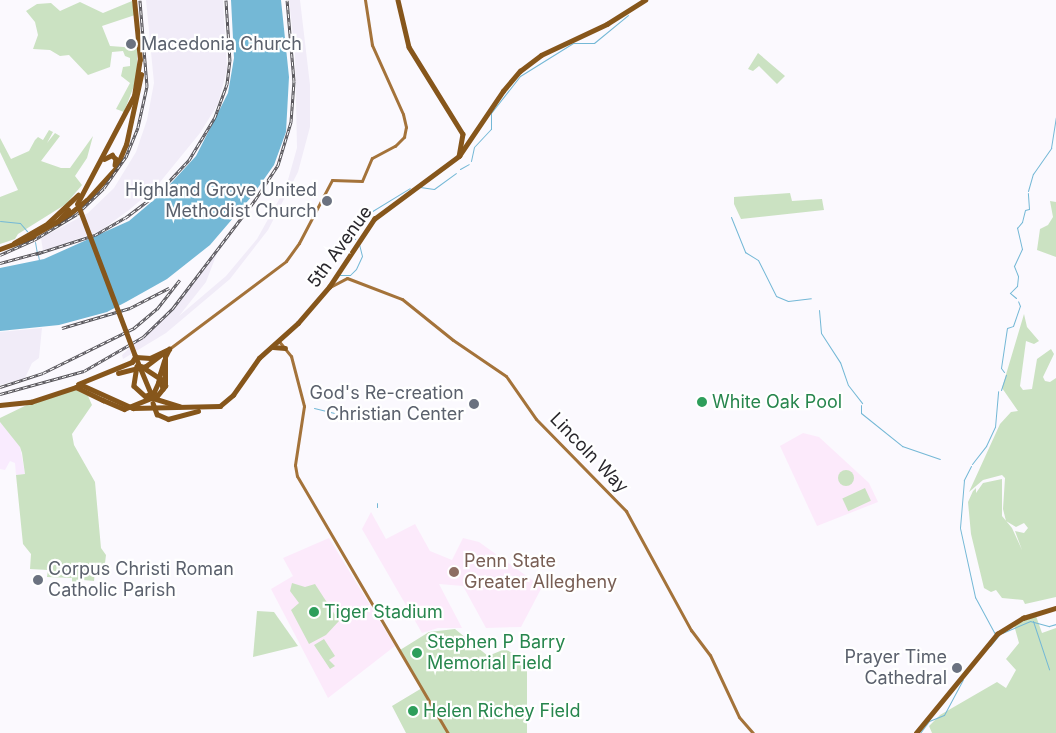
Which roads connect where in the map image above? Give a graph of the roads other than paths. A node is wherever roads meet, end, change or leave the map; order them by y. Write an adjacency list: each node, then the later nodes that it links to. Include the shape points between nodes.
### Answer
1 (136, 0): 5 (main road); 10 (main road, via 140,53 134,96)
2 (365, 0): 18 (main road, via 372,45 406,126 399,143 368,162 366,178 356,183 332,180 286,261)
3 (398, 0): 8 (main road, via 410,47 463,134)
4 (645, 0): 8 (main road, 5th Avenue, via 617,19 530,62 502,91)
5 (141, 75): 6 (main road); 9 (main road, via 128,117)
6 (126, 145): 7 (main road); 13 (main road, bridge, via 116,168 99,188 55,225)
7 (112, 156): 9 (main road); 12 (main road, via 116,165 96,190 72,210)
8 (458, 156): 15 (main road, 5th Avenue, via 374,219)
9 (104, 159): 11 (main road)
10 (83, 188): 11 (main road); 12 (main road, via 63,211)
11 (77, 205): 13 (main road, bridge); 20 (main road, bridge)
12 (34, 232): 14 (main road)
13 (30, 238): 14 (main road)
14 (0, 249)
15 (329, 287): 16 (main road, 5th Avenue); 31 (main road, Lincoln Way, via 347,278 402,299 453,340 506,376 536,418 626,511 691,630 710,655 739,717)
16 (278, 340): 17 (main road); 19 (main road, 5th Avenue)
17 (285, 348): 19 (main road, via 278,345); 30 (main road, via 292,360 304,410 295,468)
18 (169, 349): 20 (main road, via 150,358); 21 (main road); 23 (main road, bridge, via 160,359 146,366)
19 (269, 349): 27 (main road, 5th Avenue)
20 (135, 356): 22 (main road); 23 (main road, via 132,362)
21 (165, 357): 25 (main road, bridge); 25 (main road, via 166,383)
22 (138, 364): 25 (main road, via 161,379); 25 (main road, bridge, via 134,388 145,396); 27 (main road, bridge, via 157,414 168,419); 28 (main road, via 154,400)
23 (82, 383): 24 (main road)
24 (72, 387): 25 (main road, bridge, via 124,409); 26 (main road, via 31,402); 28 (main road, via 87,386 133,408)
25 (157, 394)
26 (0, 405)
27 (220, 406): 28 (main road)
28 (195, 409)
29 (1056, 608): 32 (main road, via 1023,618 996,634)
30 (448, 733)
31 (753, 733)
32 (916, 733)

